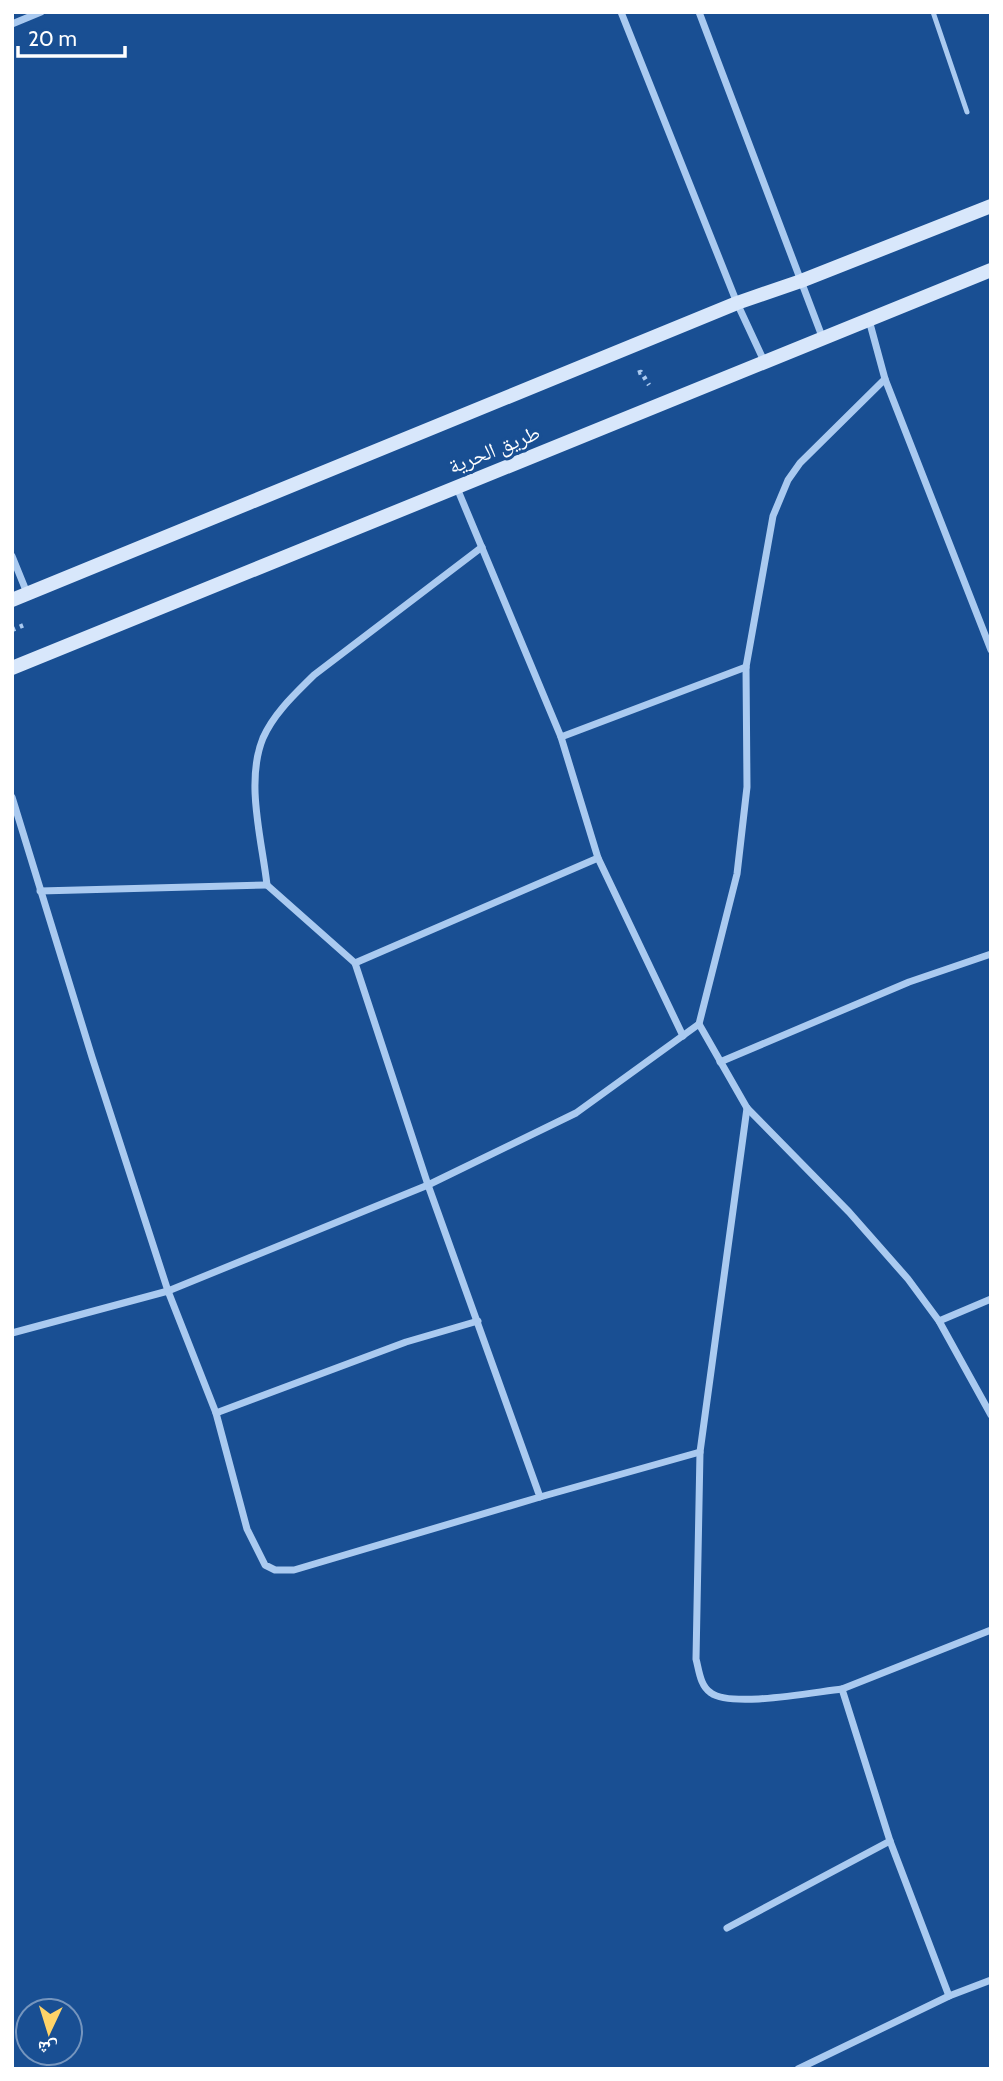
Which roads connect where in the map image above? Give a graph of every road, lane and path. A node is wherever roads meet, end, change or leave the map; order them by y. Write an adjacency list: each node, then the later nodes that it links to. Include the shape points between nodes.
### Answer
1 (41, 12): 5 (street)
2 (621, 12): 10 (street)
3 (699, 12): 9 (street)
4 (933, 12): 6 (lane)
5 (12, 24)
6 (967, 112)
7 (991, 206): 9 (main road, طريق الحرية)
8 (991, 270): 11 (main road, طريق الحرية)
9 (802, 281): 10 (main road, طريق الحرية); 12 (street)
10 (737, 303): 13 (street); 20 (main road, طريق الحرية)
11 (869, 320): 12 (main road, طريق الحرية); 15 (street)
12 (823, 340): 13 (main road, طريق الحرية)
13 (764, 361): 16 (main road, طريق الحرية)
14 (629, 377): 16 (path, via 641,372)
15 (885, 379): 24 (street); 25 (street, via 800,463 779,498 768,535)
16 (659, 404): 17 (main road, طريق الحرية)
17 (457, 487): 18 (street); 26 (main road, طريق الحرية)
18 (482, 547): 27 (street); 30 (street, via 314,675 277,715 256,760)
19 (12, 556): 20 (street)
20 (27, 594): 21 (main road, طريق الحرية)
21 (12, 600)
22 (25, 625): 23 (path)
23 (12, 630)
24 (991, 650)
25 (746, 667): 27 (street); 34 (street, via 747,787 737,874)
26 (12, 668)
27 (561, 737): 29 (street)
28 (12, 797): 31 (street)
29 (597, 858): 33 (street); 35 (street)
30 (267, 885): 31 (street); 33 (street)
31 (40, 891): 39 (street)
32 (991, 954): 36 (street, via 909,982)
33 (355, 963): 38 (street)
34 (699, 1024): 35 (street); 36 (street)
35 (683, 1036): 38 (street, via 576,1113)
36 (720, 1062): 37 (street)
37 (747, 1108): 42 (street, via 849,1212); 46 (street)
38 (428, 1185): 39 (street); 41 (street)
39 (168, 1291): 43 (street); 44 (street)
40 (991, 1299): 42 (street)
41 (478, 1321): 44 (street, via 406,1342); 47 (street)
42 (939, 1321): 45 (street)
43 (12, 1333)
44 (216, 1413): 47 (street, via 247,1529 265,1565 275,1570 295,1570)
45 (991, 1415)
46 (700, 1452): 47 (street); 49 (street, via 695,1608 696,1658 702,1683 709,1692 731,1700)
47 (540, 1497)
48 (991, 1630): 49 (street)
49 (842, 1689): 50 (street)
50 (890, 1841): 51 (street); 53 (street)
51 (727, 1928)
52 (991, 1980): 53 (street)
53 (949, 1996): 54 (street)
54 (798, 2069)

